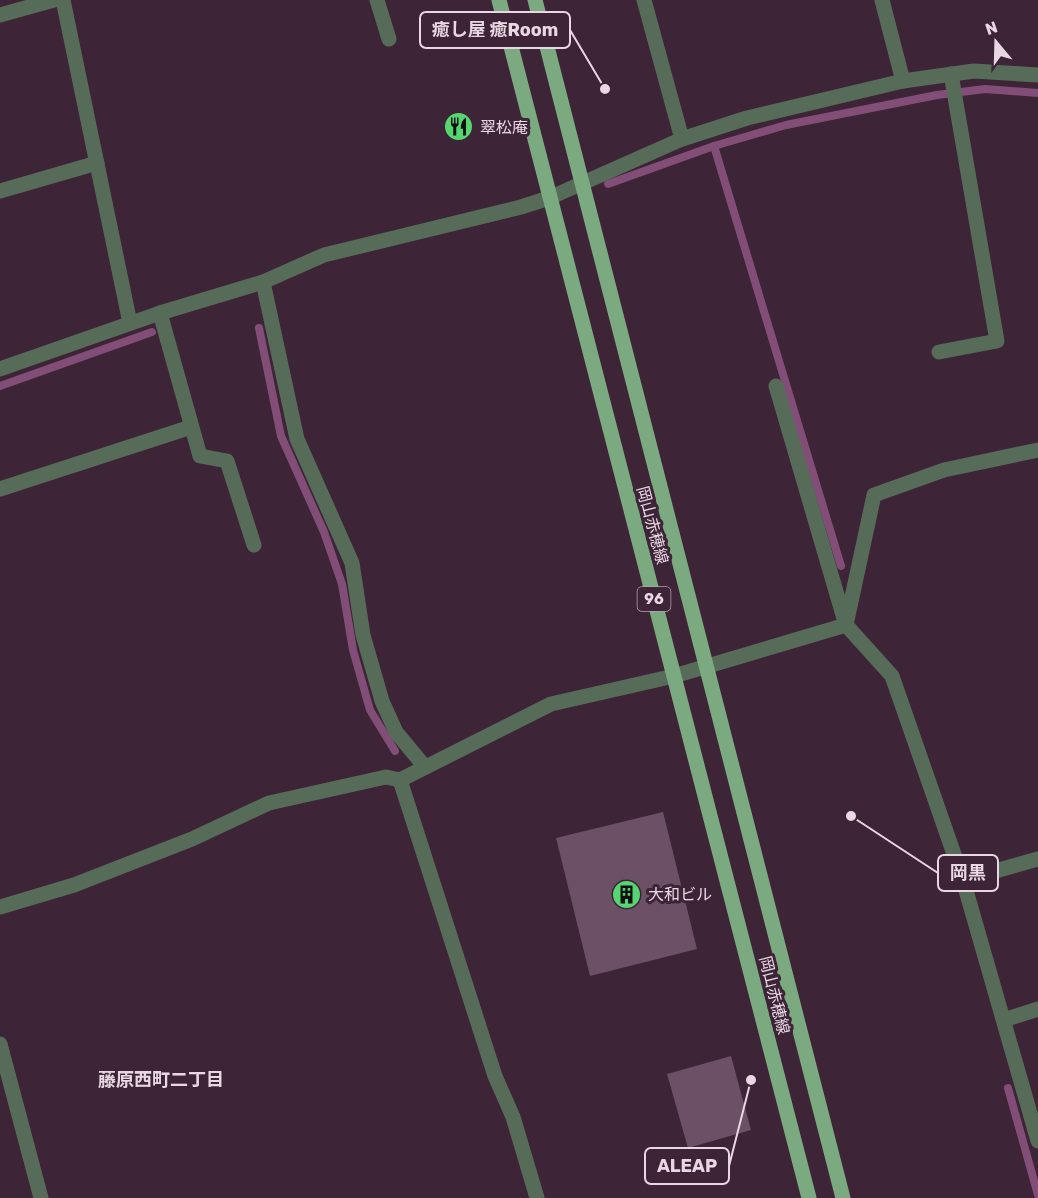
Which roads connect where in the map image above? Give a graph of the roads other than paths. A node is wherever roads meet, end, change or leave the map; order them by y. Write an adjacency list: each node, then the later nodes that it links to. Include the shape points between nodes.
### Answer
1 (54, 0): 8 (street)
2 (63, 0): 14 (street)
3 (377, 0): 9 (street)
4 (499, 0): 17 (main road, 岡山赤穂線 / 96)
5 (535, 0): 15 (main road, 岡山赤穂線 / 96)
6 (644, 0): 13 (street)
7 (882, 0): 11 (street)
8 (0, 15)
9 (389, 39)
10 (1038, 75): 12 (street, via 974,71)
11 (903, 81): 12 (street); 13 (street, via 747,118)
12 (953, 87): 21 (street, via 997,341)
13 (682, 139): 15 (street)
14 (97, 163): 16 (street); 20 (street)
15 (582, 183): 17 (street); 29 (main road, 岡山赤穂線 / 96)
16 (0, 191)
17 (549, 198): 18 (street, via 324,255); 30 (main road, 岡山赤穂線 / 96)
18 (263, 282): 19 (street); 31 (street, via 297,439 352,563 363,636 382,701 396,732)
19 (160, 313): 20 (street); 24 (street)
20 (130, 323): 22 (street)
21 (939, 352)
22 (0, 369)
23 (776, 386): 28 (street)
24 (192, 428): 26 (street); 27 (street, via 200,456 227,462)
25 (1038, 450): 28 (street, via 944,470 874,495)
26 (0, 489)
27 (254, 545)
28 (846, 625): 29 (street); 34 (street, via 892,676)
29 (706, 667): 30 (street); 44 (main road, 岡山赤穂線 / 96)
30 (674, 676): 31 (street, via 551,704); 43 (main road, 岡山赤穂線 / 96)
31 (425, 767): 32 (street)
32 (399, 780): 35 (street, via 386,777 269,803 192,839 85,881); 42 (street)
33 (1038, 859): 34 (street)
34 (963, 880): 37 (street)
35 (0, 907)
36 (1038, 1009): 37 (street)
37 (1004, 1020): 40 (street)
38 (0, 1044): 39 (street)
39 (5, 1085): 41 (street)
40 (1038, 1141)
41 (41, 1198)
42 (537, 1198)
43 (809, 1198)
44 (843, 1198)

